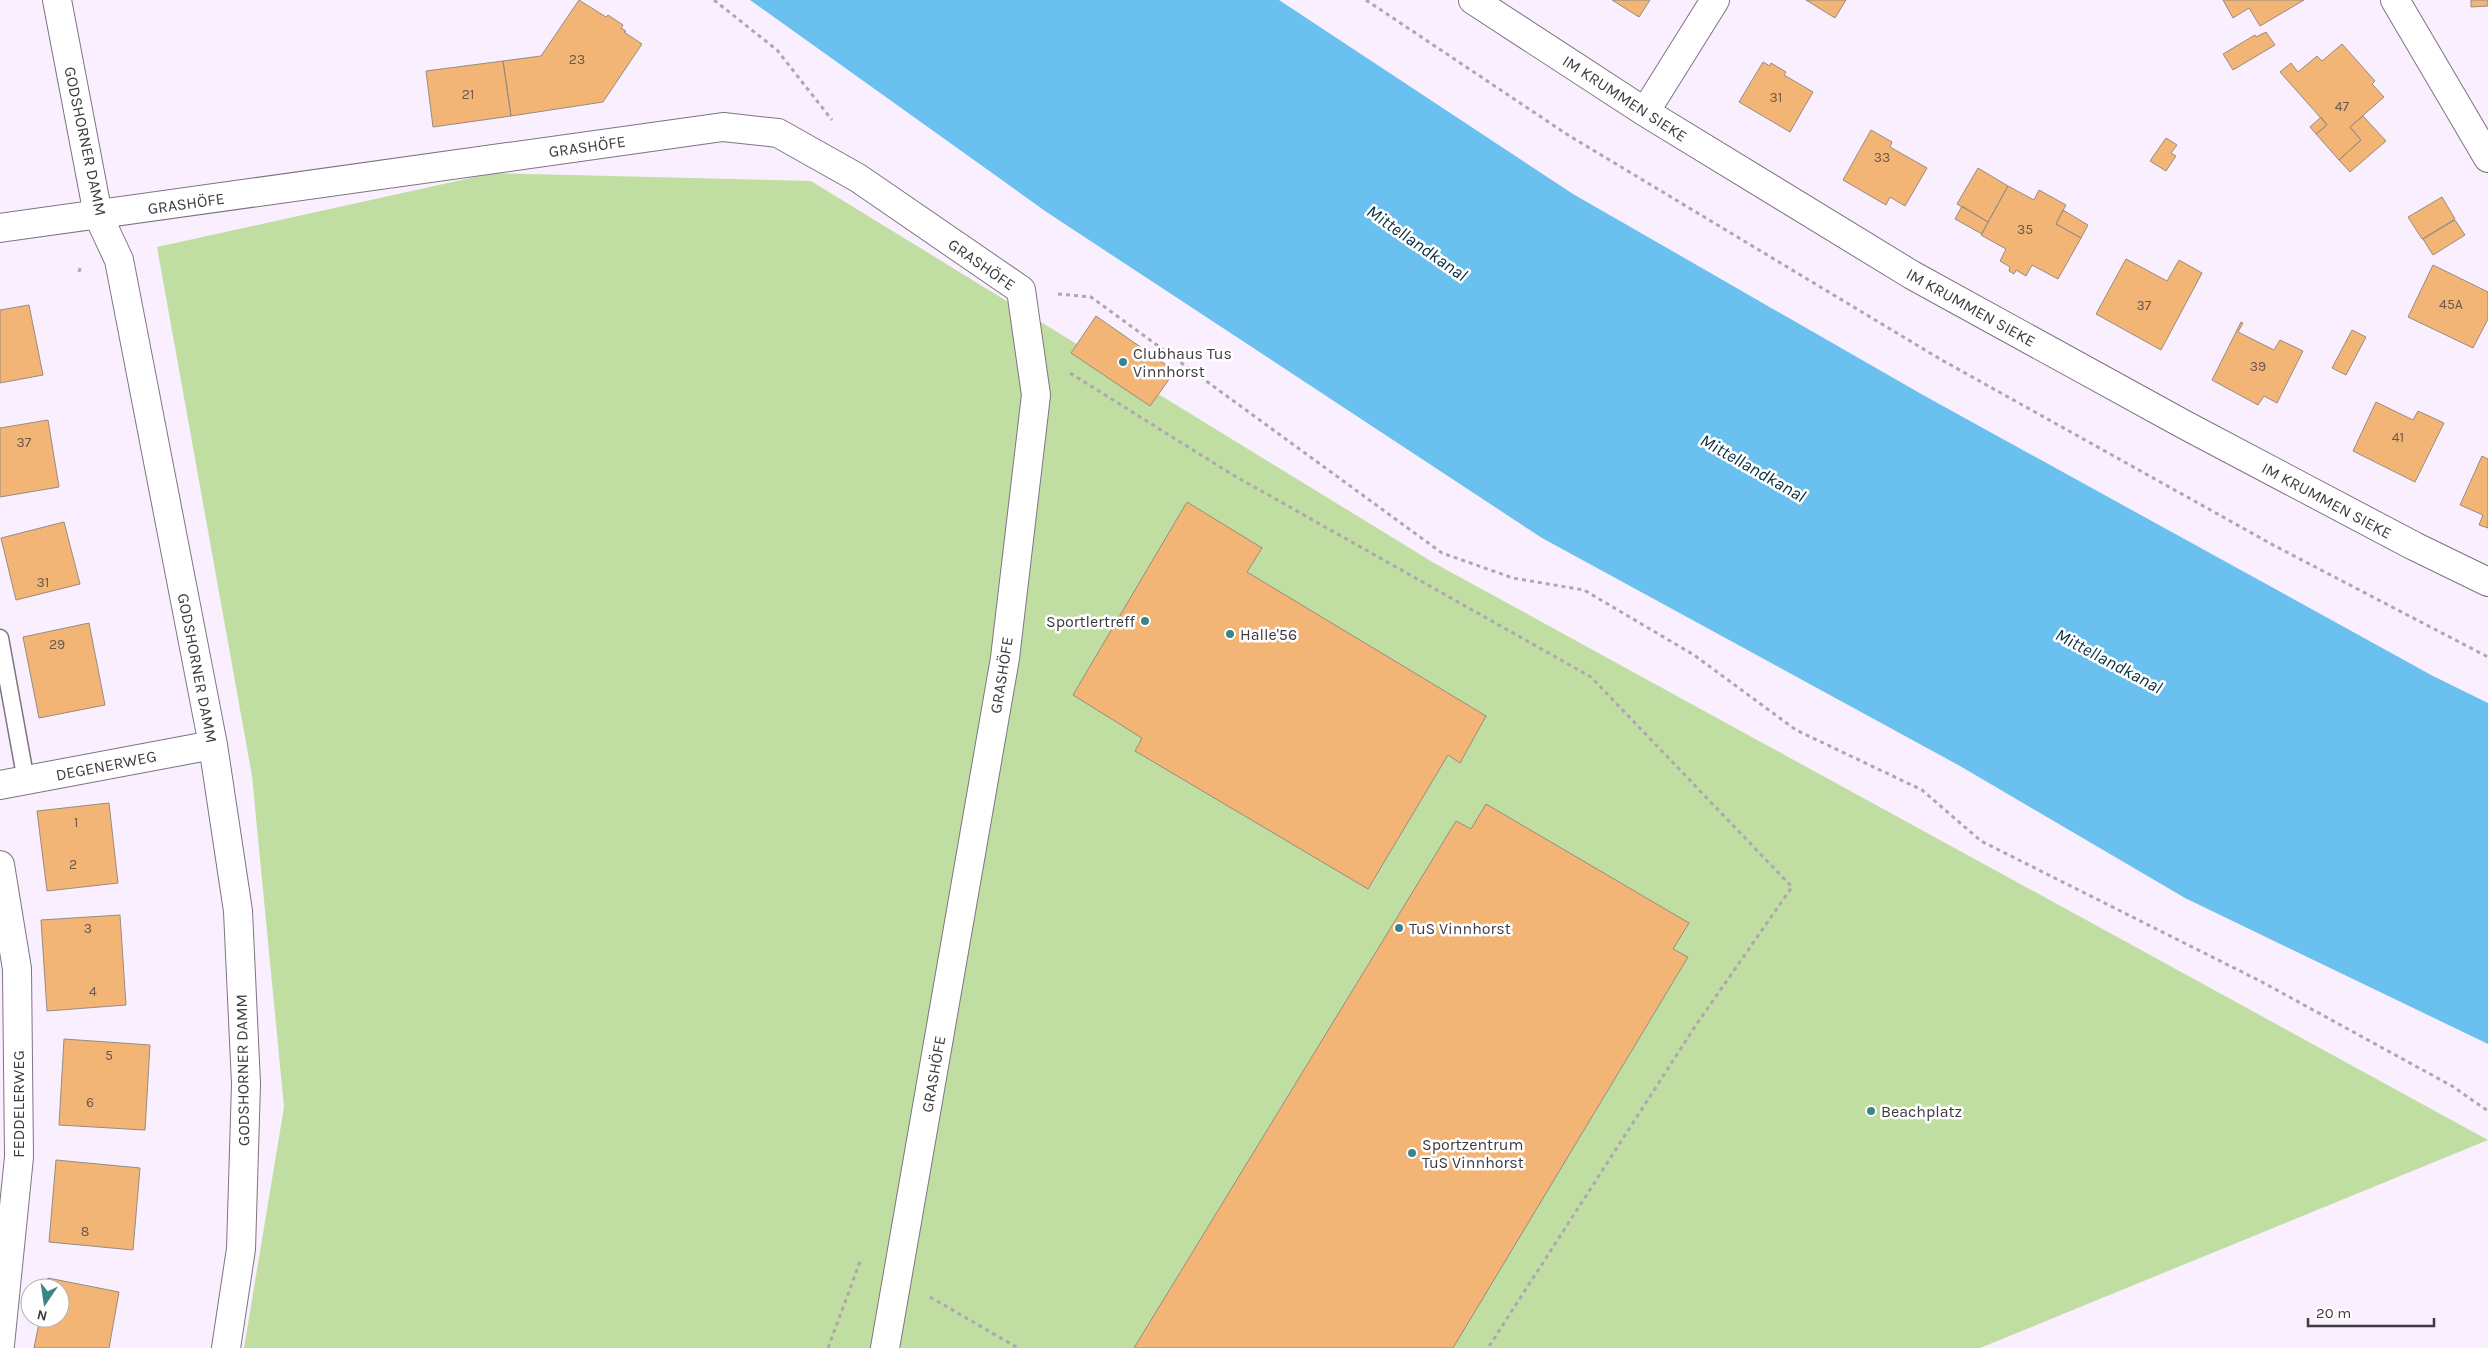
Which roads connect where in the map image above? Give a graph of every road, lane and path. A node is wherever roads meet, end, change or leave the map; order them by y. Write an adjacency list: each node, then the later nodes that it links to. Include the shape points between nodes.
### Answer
1 (57, 0): 10 (street, GODSHORNER DAMM)
2 (714, 0): 8 (path, via 777,50)
3 (1366, 0): 16 (path, via 1568,135 1940,359 2275,546)
4 (1473, 0): 7 (street, IM KRUMMEN SIEKE)
5 (1715, 0): 7 (street)
6 (2395, 0): 9 (street)
7 (1645, 112): 14 (street, IM KRUMMEN SIEKE, via 1912,275 2185,425)
8 (835, 124)
9 (2488, 158)
10 (98, 215): 11 (street, GRASHÖFE); 12 (street, GRASHÖFE, via 723,127 778,133 858,178); 17 (street, GODSHORNER DAMM, via 119,260)
11 (0, 228)
12 (1021, 290): 13 (street, GRASHÖFE); 21 (path, via 1091,297 1442,552 1513,578 1584,590 1694,654 1796,730 1922,790 1981,841 2262,982 2452,1086)
13 (1030, 348): 22 (street, GRASHÖFE, via 1036,395 1005,658); 27 (path, via 1233,475 1591,677 1792,887 1696,1025)
14 (2488, 582)
15 (0, 638): 18 (lane)
16 (2488, 657)
17 (213, 745): 18 (street, DEGENERWEG); 24 (street, GODSHORNER DAMM, via 238,911 246,1084 241,1249)
18 (26, 781): 19 (street, DEGENERWEG)
19 (0, 785)
20 (0, 865): 23 (street, FEDDELERWEG, via 17,970 19,1157)
21 (2488, 1111)
22 (897, 1278): 25 (street, GRASHÖFE); 26 (path)
23 (0, 1345)
24 (226, 1348)
25 (885, 1348)
26 (1018, 1348)
27 (1488, 1348)

